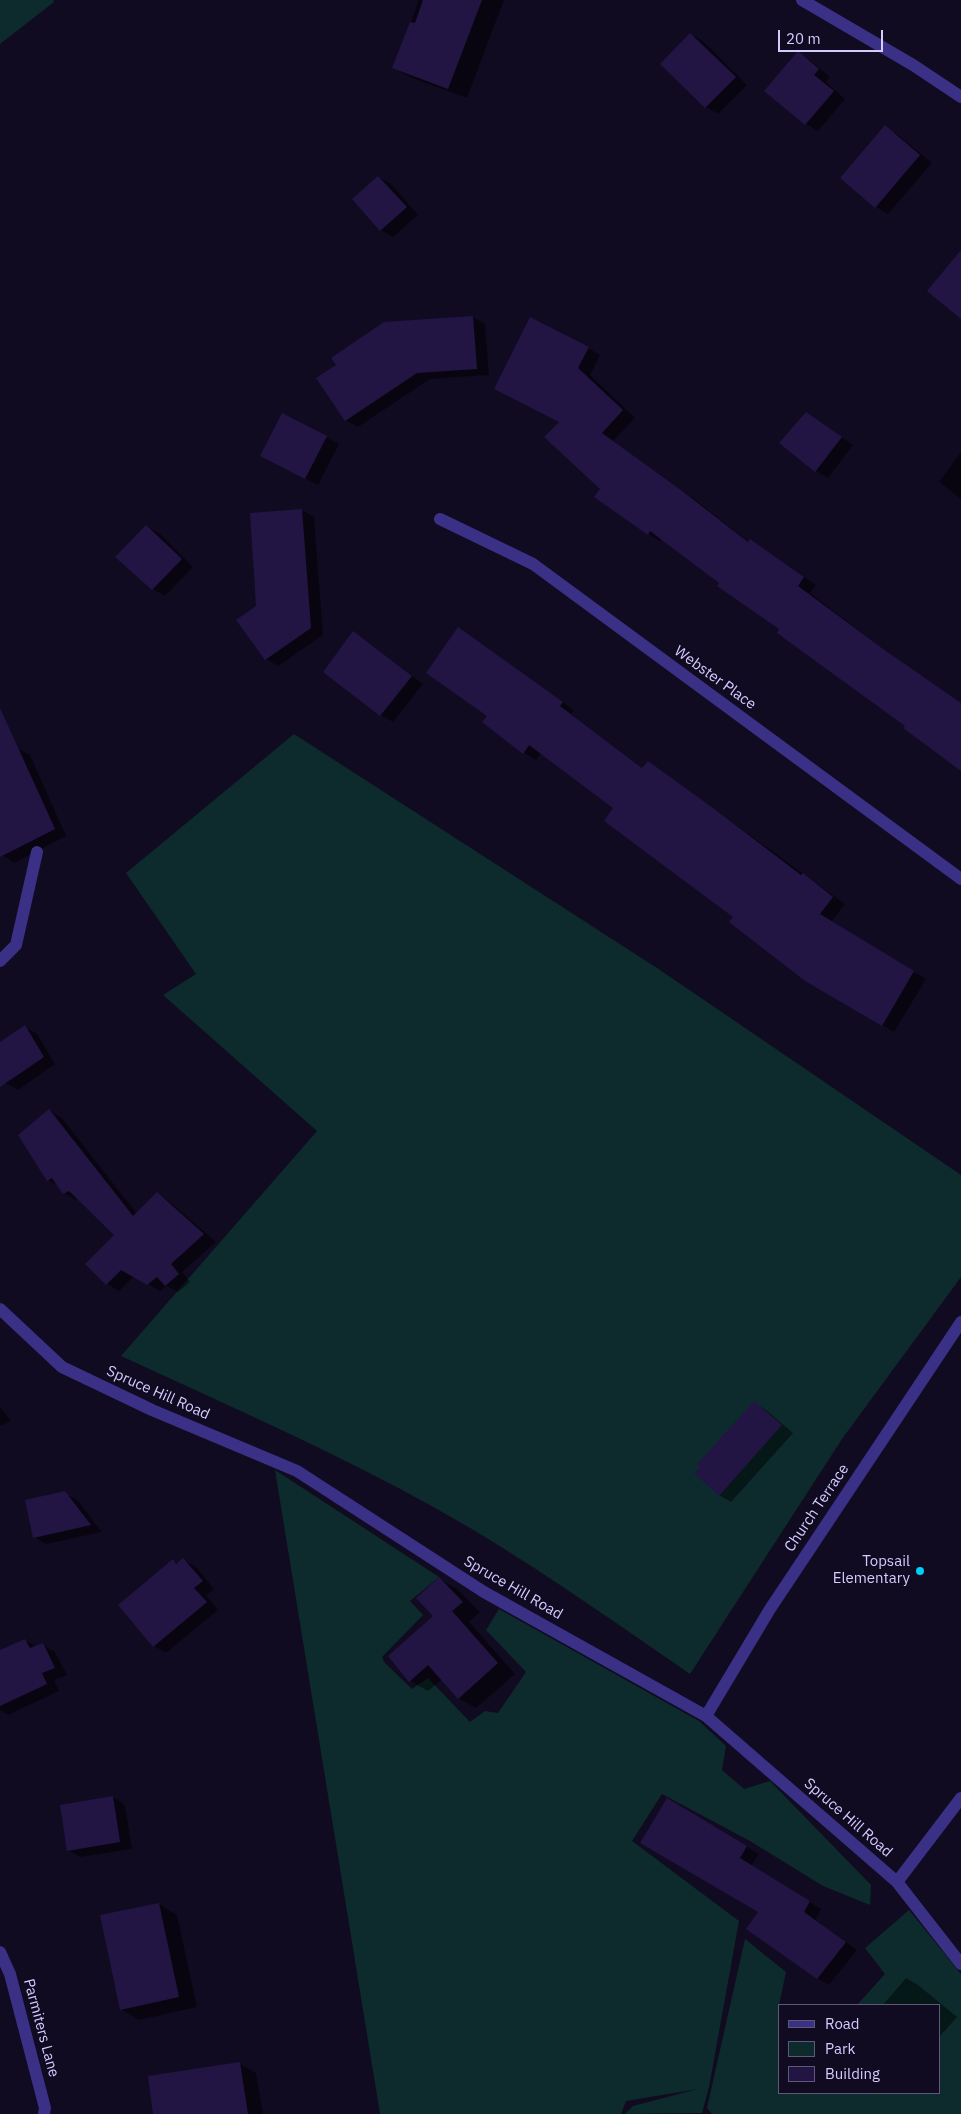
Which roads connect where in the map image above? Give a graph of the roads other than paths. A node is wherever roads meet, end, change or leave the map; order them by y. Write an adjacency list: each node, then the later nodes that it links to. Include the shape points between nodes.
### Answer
1 (802, 0): 2 (street)
2 (961, 97)
3 (440, 520): 5 (street, Webster Place, via 533,564)
4 (37, 852): 6 (street, via 16,945)
5 (961, 879)
6 (0, 961)
7 (0, 1309): 9 (street, Spruce Hill Road, via 62,1367 152,1410 297,1471 484,1592)
8 (961, 1322): 9 (street, Church Terrace, via 770,1609)
9 (706, 1716): 11 (street, Spruce Hill Road)
10 (961, 1798): 11 (street)
11 (897, 1882): 13 (street, Spruce Hill Road)
12 (0, 1952): 14 (street, Parmiters Lane, via 10,1974)
13 (961, 1964)
14 (44, 2114)

